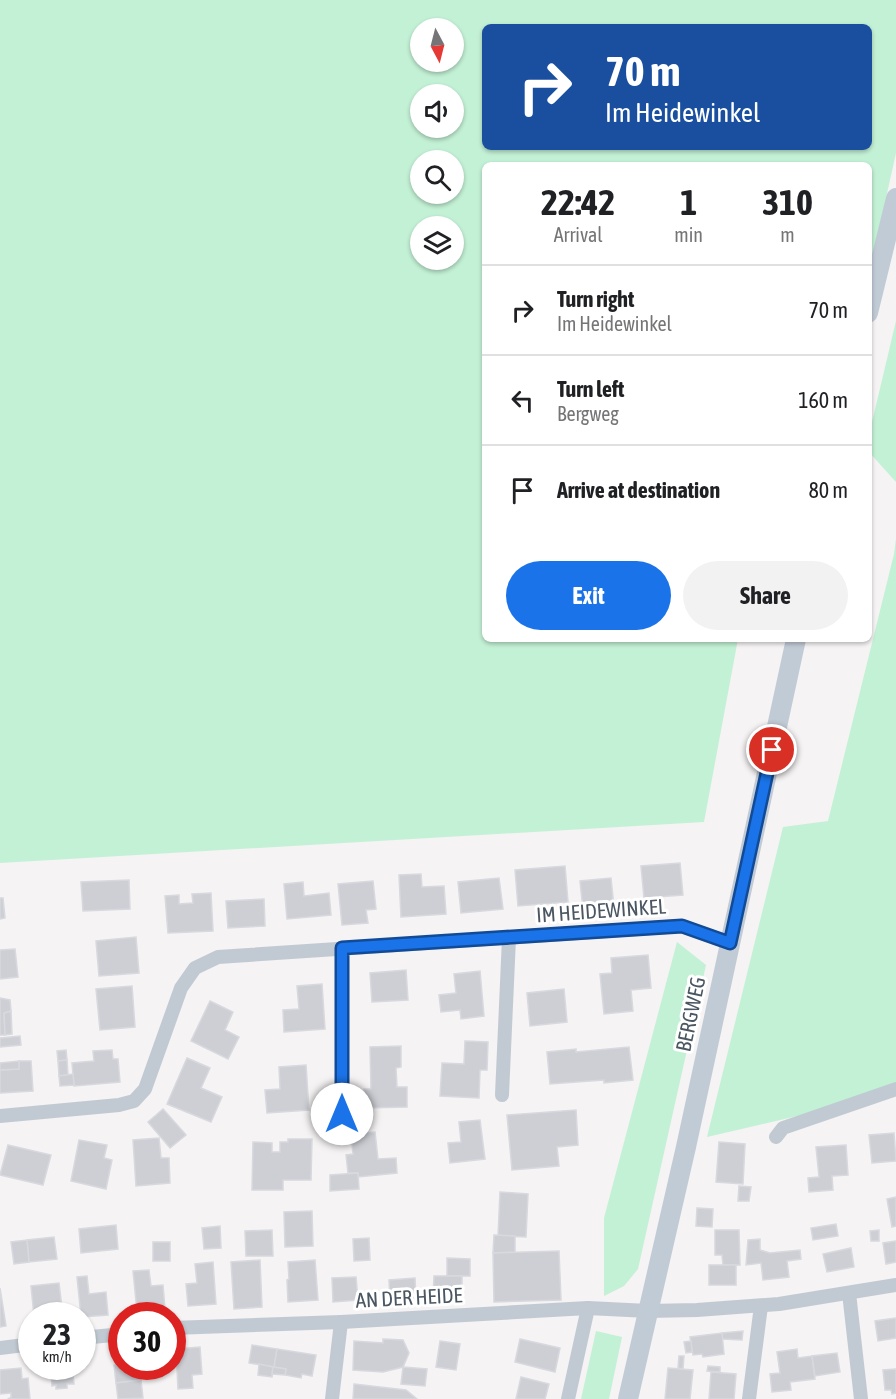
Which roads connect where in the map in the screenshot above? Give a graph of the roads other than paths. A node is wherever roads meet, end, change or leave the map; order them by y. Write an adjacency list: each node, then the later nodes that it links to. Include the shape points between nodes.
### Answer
1 (896, 198): 2 (main road)
2 (872, 297)
3 (795, 642): 5 (main road, BERGWEG)
4 (509, 938): 5 (street, IM HEIDEWINKEL, via 682,926); 6 (street, IM HEIDEWINKEL); 8 (street, IM HEIDEWINKEL)
5 (730, 943): 16 (main road, BERGWEG)
6 (342, 948): 9 (street); 10 (street, IM HEIDEWINKEL, via 218,957 203,964 195,968 181,988 145,1089 134,1101)
7 (896, 1089): 11 (street, via 783,1128)
8 (502, 1095)
9 (342, 1114)
10 (0, 1116)
11 (776, 1137)
12 (896, 1285): 13 (street, AN DER HEIDE)
13 (849, 1293): 14 (street, AN DER HEIDE); 25 (street)
14 (761, 1306): 16 (street, AN DER HEIDE); 24 (street)
15 (588, 1308): 16 (street, AN DER HEIDE); 17 (street, AN DER HEIDE); 22 (street)
16 (648, 1311): 23 (main road, BERGWEG)
17 (342, 1322): 18 (street, AN DER HEIDE); 21 (street)
18 (186, 1328)
19 (18, 1346): 20 (street)
20 (0, 1348)
21 (332, 1399)
22 (568, 1399)
23 (628, 1399)
24 (749, 1399)
25 (861, 1399)

